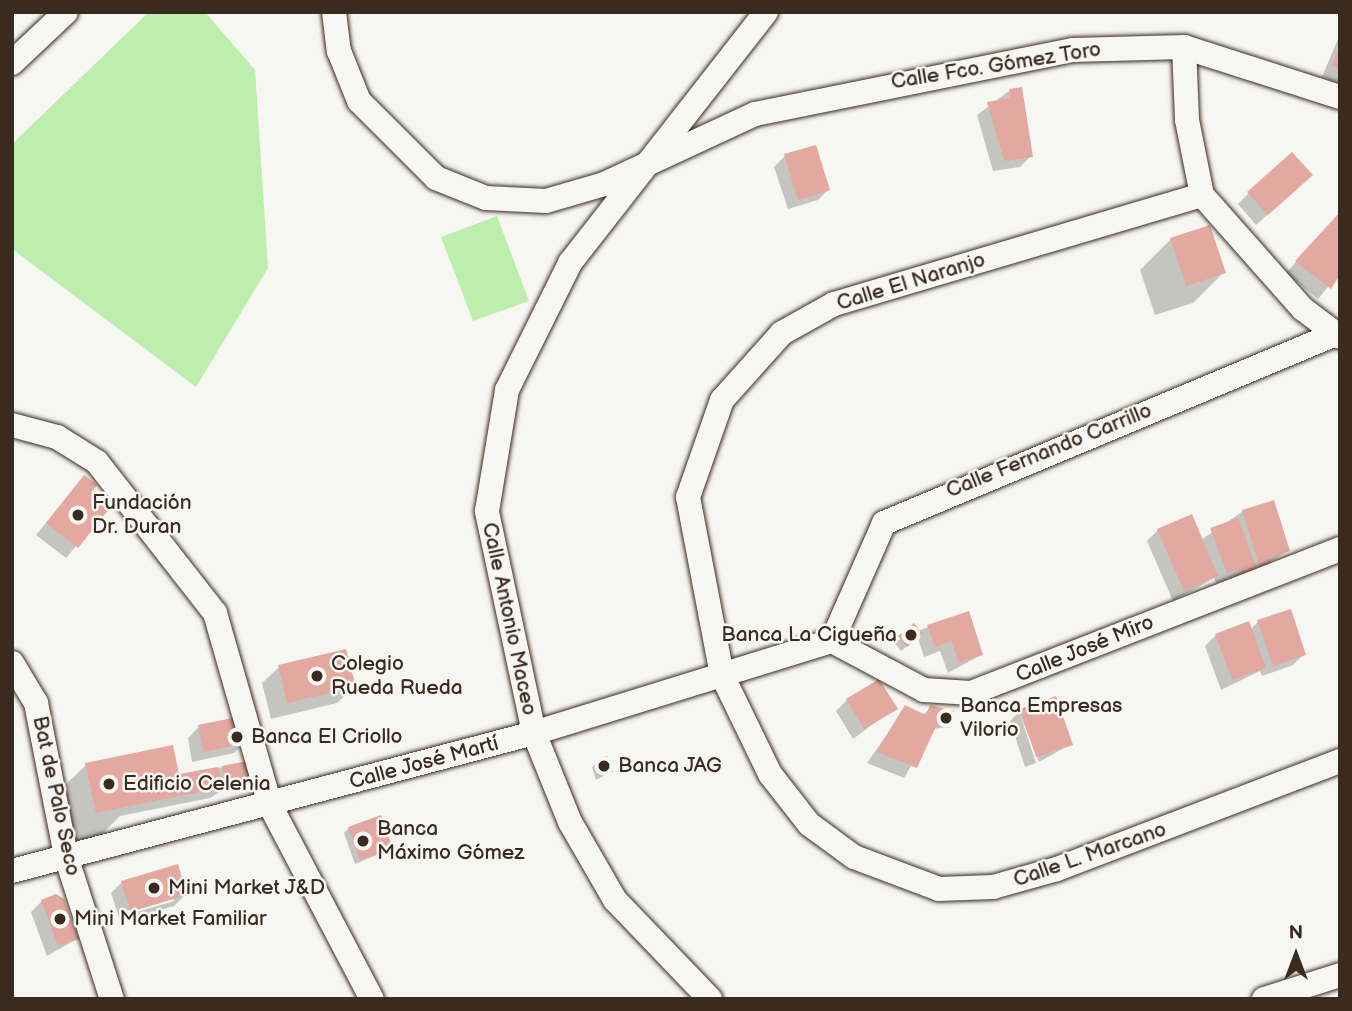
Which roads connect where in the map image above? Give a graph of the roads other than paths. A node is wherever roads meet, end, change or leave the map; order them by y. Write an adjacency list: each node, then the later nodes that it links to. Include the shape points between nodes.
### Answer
1 (66, 12): 5 (street)
2 (334, 12): 7 (street, Calle Fco. Gómez Toro, via 339,51 359,101 436,178 486,198 547,201 604,184)
3 (766, 12): 7 (street, Calle Antonio Maceo)
4 (1184, 47): 6 (street, Calle Fco. Gómez Toro); 7 (street, Calle Fco. Gómez Toro, via 1073,50 877,86 755,114); 8 (street, via 1187,120)
5 (12, 63)
6 (1340, 97)
7 (657, 157): 15 (street, Calle Antonio Maceo, via 570,262 508,390 487,511)
8 (1202, 195): 9 (street, via 1303,309); 14 (street, Calle El Naranjo, via 834,304 782,333 722,400 688,497)
9 (1337, 335): 12 (street, Calle Fernando Carrillo, via 884,523)
10 (12, 425): 17 (street, via 57,438 97,462 215,613)
11 (1340, 549): 12 (street, Calle José Miro, via 971,693 924,690)
12 (832, 641): 14 (street, Calle José Martí)
13 (16, 671): 18 (street, Bat de Palo Seco, via 36,703)
14 (722, 675): 15 (street, Calle José Martí); 16 (street, Calle L. Marcano, via 770,774 809,824 854,857 939,889 993,887 1058,869)
15 (534, 733): 17 (street, Calle José Martí); 23 (street, Calle Antonio Maceo, via 570,822 615,900)
16 (1339, 761)
17 (270, 805): 18 (street, Calle José Martí); 22 (street)
18 (66, 856): 19 (street, Calle José Martí); 21 (street, Bat de Palo Seco)
19 (12, 872)
20 (1340, 975): 24 (street)
21 (112, 999)
22 (372, 999)
23 (710, 999)
24 (1264, 999)

